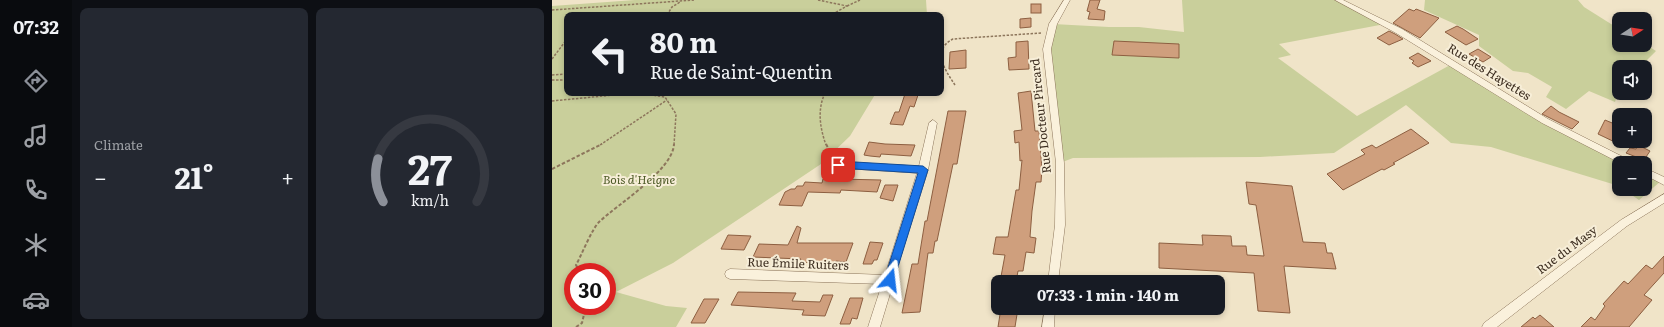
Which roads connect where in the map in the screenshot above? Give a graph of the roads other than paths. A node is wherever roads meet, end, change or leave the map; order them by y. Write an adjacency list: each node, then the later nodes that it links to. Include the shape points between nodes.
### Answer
1 (1068, 0): 11 (street, Rue Docteur Pircard, via 1053,24 1047,49 1060,163 1060,225)
2 (1338, 0): 4 (street, Rue des Hayettes, via 1398,31 1545,121)
3 (932, 123): 6 (street)
4 (1614, 156)
5 (838, 165): 6 (street)
6 (923, 170): 12 (street)
7 (1652, 175): 8 (street)
8 (1664, 181)
9 (1664, 198): 16 (street, Rue du Masy, via 1624,223)
10 (730, 274): 12 (street, Rue Émile Ruiters)
11 (1054, 275)
12 (890, 280): 14 (street)
13 (1049, 315): 15 (street)
14 (874, 327)
15 (1048, 327)
16 (1488, 327)

